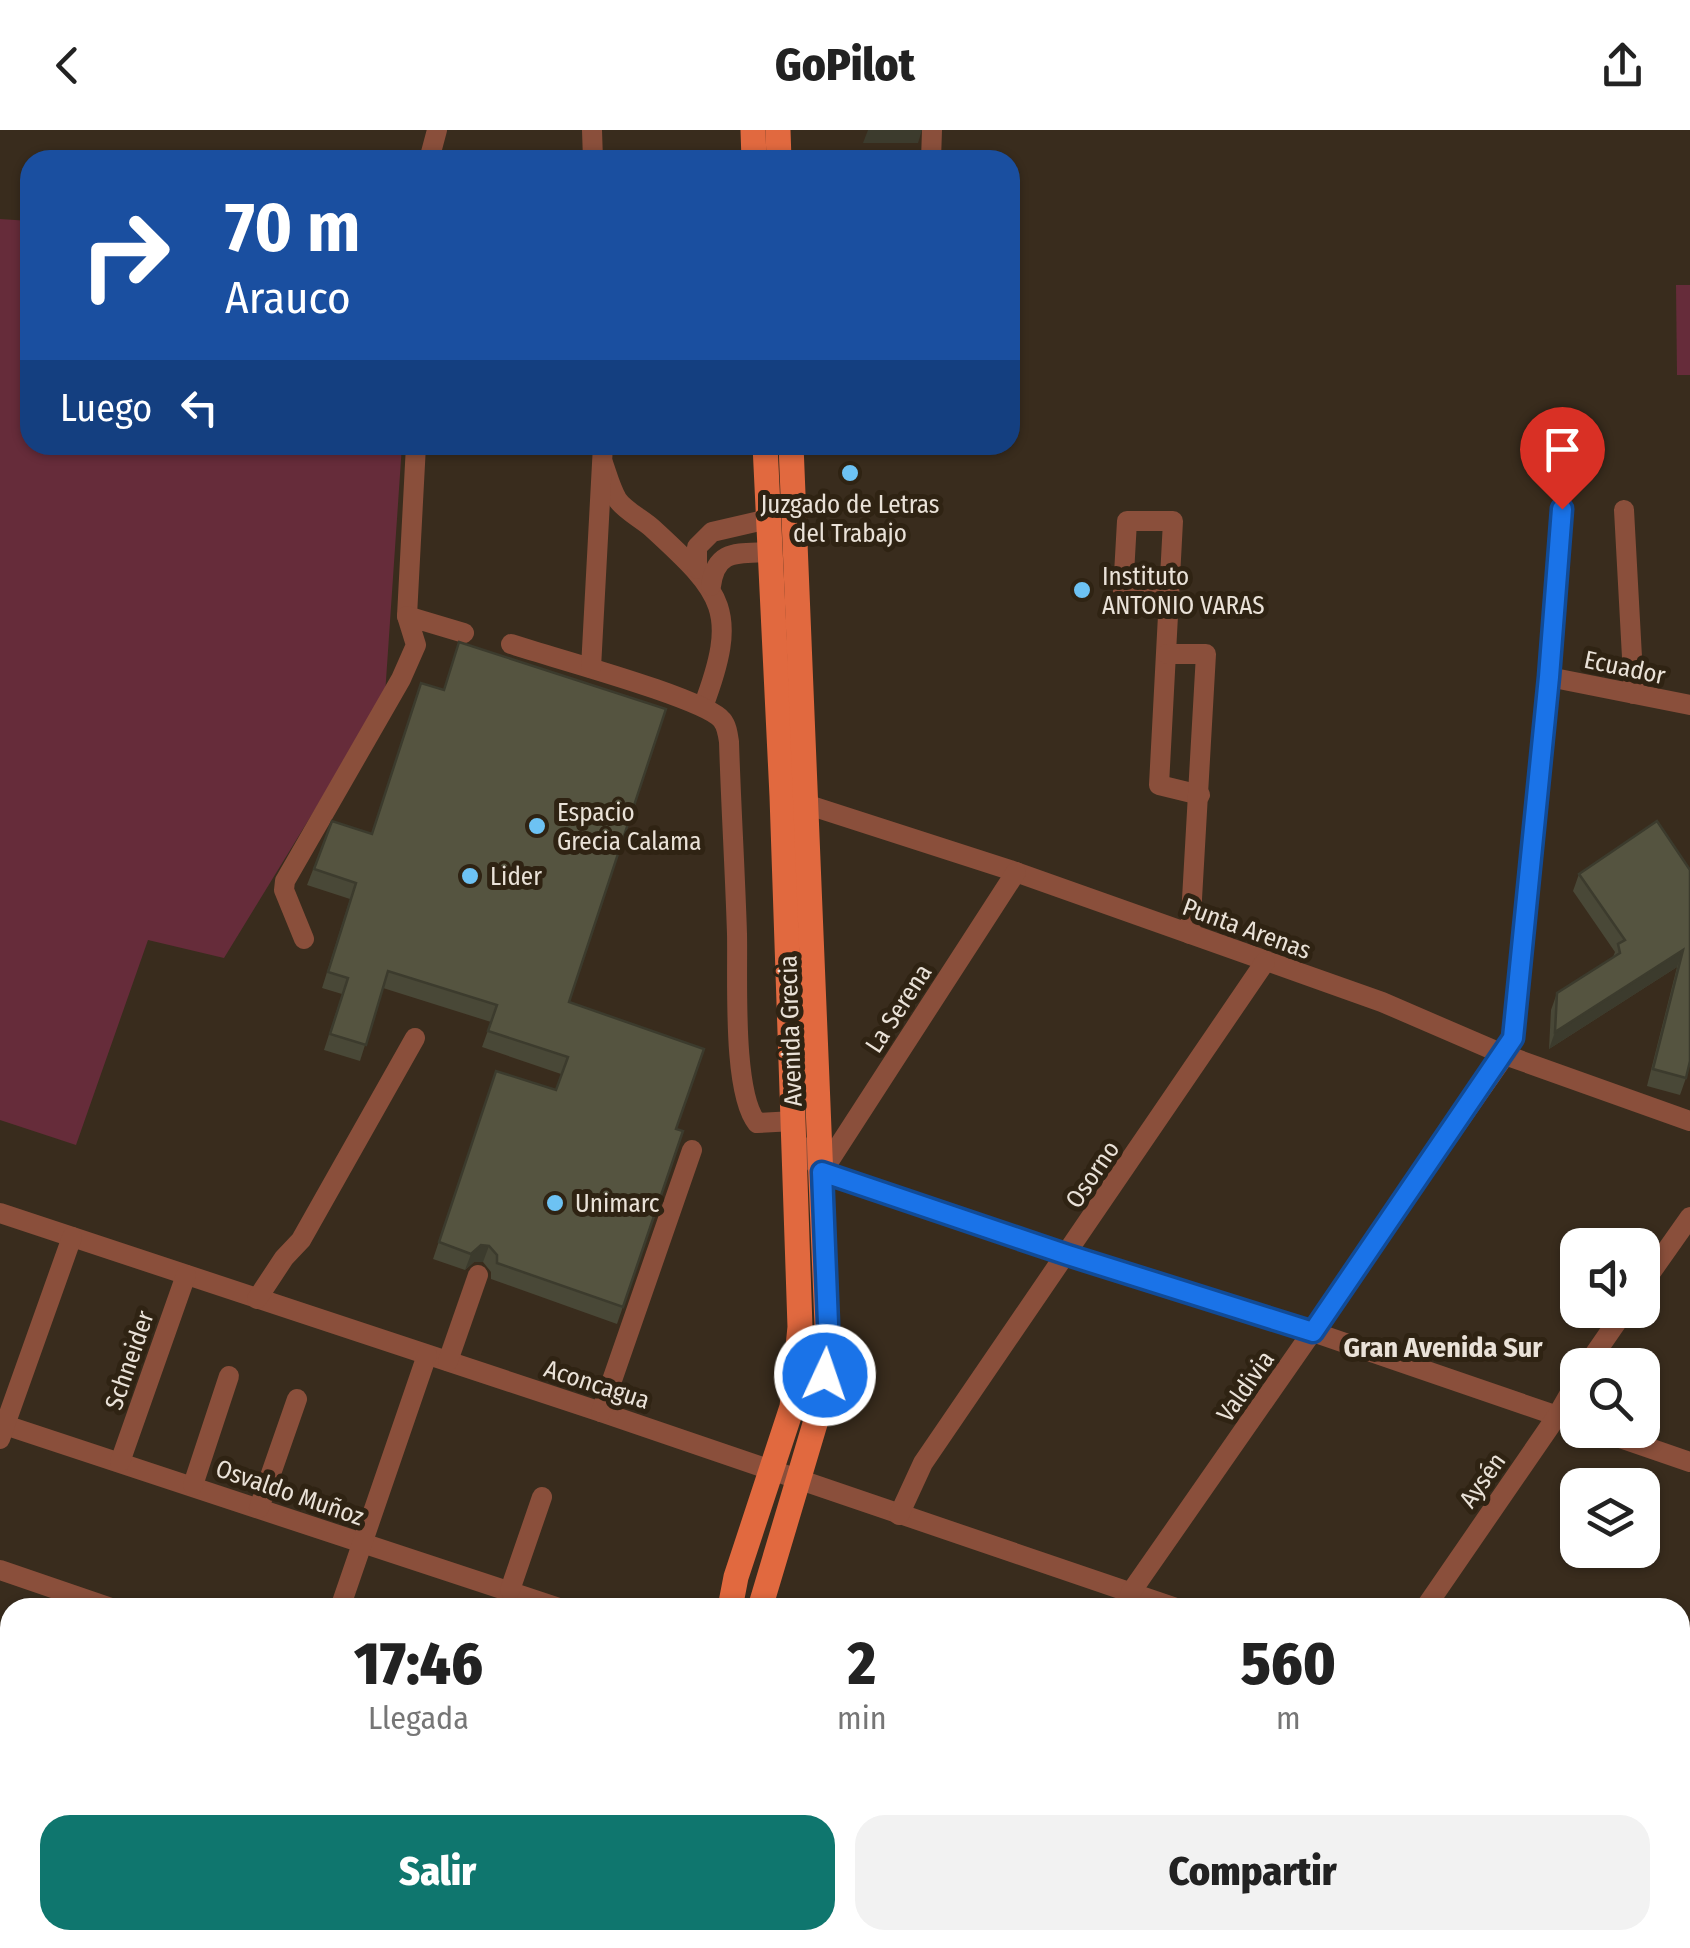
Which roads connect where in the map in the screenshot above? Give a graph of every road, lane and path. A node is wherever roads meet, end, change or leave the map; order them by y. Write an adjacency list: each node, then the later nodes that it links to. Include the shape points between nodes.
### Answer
1 (415, 455): 13 (street)
2 (603, 455): 10 (street, via 618,502)
3 (603, 455): 17 (street)
4 (766, 455): 8 (main road, Avenida Grecia)
5 (792, 455): 23 (main road, Avenida Grecia)
6 (1562, 509): 18 (street, Valdivia)
7 (1624, 510): 19 (street)
8 (768, 519): 9 (main road, Avenida Grecia); 10 (street, via 712,532 697,548)
9 (771, 552): 11 (street, via 721,559); 23 (main road, Avenida Grecia)
10 (696, 568): 11 (street)
11 (711, 586): 21 (street, via 721,644)
12 (1169, 596): 16 (street)
13 (407, 616): 14 (street); 26 (street, via 416,645 401,679 285,881)
14 (464, 633)
15 (511, 644): 17 (street)
16 (1166, 654): 22 (street, via 1160,785); 22 (street, via 1206,654)
17 (592, 668): 21 (street)
18 (1549, 677): 19 (street, Ecuador); 29 (street, Valdivia, via 1513,1038)
19 (1634, 694): 20 (street, Ecuador)
20 (1690, 706)
21 (702, 708): 31 (street, via 722,719 729,742 746,1099 758,1123)
22 (1200, 795): 25 (street)
23 (794, 800): 24 (street, Punta Arenas); 31 (main road, Avenida Grecia); 33 (main road, Avenida Grecia)
24 (1016, 872): 25 (street, Punta Arenas); 33 (street, La Serena)
25 (1190, 934): 27 (street, Punta Arenas)
26 (304, 940)
27 (1265, 962): 29 (street, Punta Arenas, via 1382,1002); 37 (street, Osorno)
28 (415, 1038): 41 (street, via 301,1240)
29 (1504, 1055): 30 (street, Punta Arenas); 42 (street, Valdivia)
30 (1690, 1121)
31 (794, 1130): 33 (street); 54 (main road, Avenida Grecia, via 798,1368)
32 (692, 1150): 47 (street)
33 (822, 1172): 37 (street); 55 (main road, Avenida Grecia, via 825,1375)
34 (0, 1212): 36 (street, Aconcagua)
35 (1690, 1216): 38 (street)
36 (72, 1237): 39 (street, Aconcagua); 50 (street)
37 (1068, 1255): 42 (street); 59 (street, Osorno, via 922,1463)
38 (1660, 1259)
39 (186, 1274): 41 (street, Aconcagua); 52 (street, Schneider)
40 (478, 1275): 43 (street)
41 (257, 1299): 43 (street, Aconcagua)
42 (1313, 1332): 48 (street); 69 (street, Valdivia)
43 (438, 1358): 47 (street, Aconcagua); 60 (street)
44 (229, 1376): 56 (street)
45 (297, 1400): 58 (street)
46 (1560, 1409): 48 (street, Aysén)
47 (601, 1412): 54 (street, Aconcagua)
48 (1556, 1416): 49 (street); 70 (street, Aysén)
49 (1560, 1417)
50 (3, 1432): 52 (street, Osvaldo Muñoz)
51 (1649, 1448): 53 (street)
52 (120, 1462): 56 (street, Osvaldo Muñoz)
53 (1690, 1462)
54 (774, 1470): 55 (street, Aconcagua); 66 (main road, Avenida Grecia)
55 (800, 1480): 59 (street, Aconcagua); 67 (main road, Avenida Grecia)
56 (193, 1485): 58 (street, Osvaldo Muñoz)
57 (542, 1497): 62 (street)
58 (259, 1508): 60 (street, Osvaldo Muñoz)
59 (899, 1515): 68 (street, Aconcagua)
60 (361, 1543): 62 (street, Osvaldo Muñoz); 64 (street)
61 (0, 1570): 63 (street)
62 (510, 1590): 65 (street, Osvaldo Muñoz)
63 (83, 1598)
64 (343, 1598)
65 (531, 1598)
66 (732, 1598)
67 (763, 1598)
68 (1123, 1598)
69 (1129, 1598)
70 (1432, 1598)

